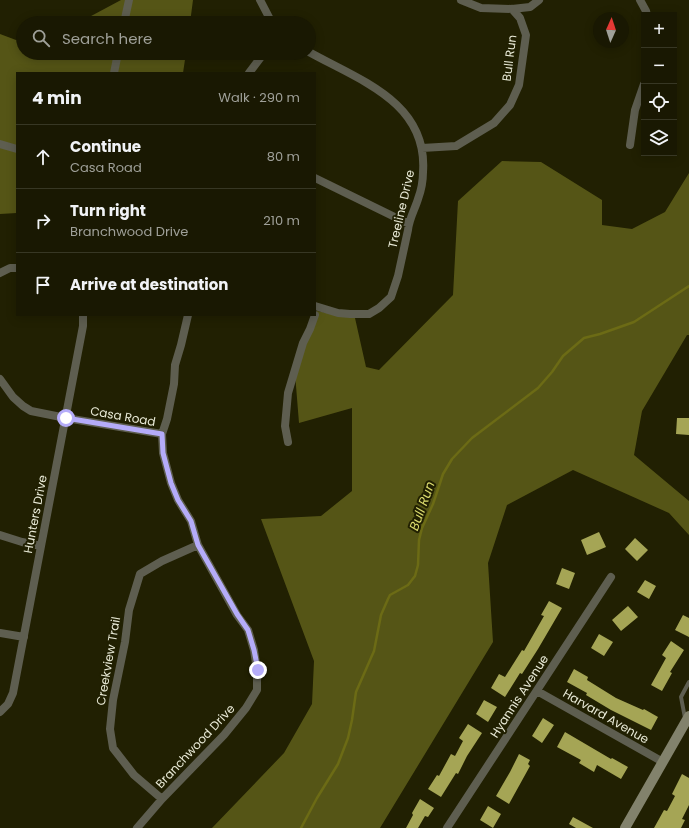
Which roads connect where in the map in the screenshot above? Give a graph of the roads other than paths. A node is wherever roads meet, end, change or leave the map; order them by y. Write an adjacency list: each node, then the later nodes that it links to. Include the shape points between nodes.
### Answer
1 (128, 0): 8 (street)
2 (260, 0): 9 (street)
3 (461, 0): 6 (street, via 481,8)
4 (539, 0): 6 (street, via 530,7)
5 (640, 0): 7 (street)
6 (512, 9): 18 (street, Bull Run, via 520,18 526,35 519,85 510,105 494,124 456,146)
7 (646, 12)
8 (125, 16)
9 (268, 16)
10 (316, 56): 18 (street, Treeline Drive, via 374,86 394,102 405,112)
11 (117, 60): 13 (street)
12 (259, 60): 14 (street)
13 (114, 72)
14 (250, 72)
15 (641, 93): 17 (street, via 635,110)
16 (0, 144): 19 (street)
17 (630, 145)
18 (422, 148): 21 (street, Treeline Drive, via 419,196)
19 (16, 149)
20 (316, 178): 21 (street)
21 (409, 224): 24 (street, Treeline Drive, via 391,296 379,308 369,314)
22 (16, 268): 23 (street, via 10,268)
23 (0, 274)
24 (316, 311)
25 (83, 316): 29 (street, Hunters Drive)
26 (188, 316): 30 (street, Branchwood Drive, via 175,365 174,384)
27 (314, 316): 31 (street, via 296,361 288,393 285,426)
28 (0, 379): 29 (street, Casa Road, via 13,397 31,411)
29 (66, 418): 30 (street, Casa Road); 34 (street, Hunters Drive)
30 (162, 434): 33 (street, Branchwood Drive, via 166,469 178,500 191,521)
31 (288, 442)
32 (0, 535): 34 (street)
33 (198, 545): 43 (street, Branchwood Drive, via 248,630 258,670 257,690 224,735); 43 (street, Creekview Trail, via 140,574 129,610 113,700 110,729 113,748 134,775)
34 (41, 546): 37 (street, Hunters Drive)
35 (611, 577): 39 (street, Hyannis Avenue)
36 (0, 633): 37 (street)
37 (24, 637): 40 (street, Hunters Drive, via 13,693 8,704)
38 (689, 682): 41 (lane, via 682,697)
39 (537, 690): 42 (street, Harvard Avenue); 45 (street, Hyannis Avenue)
40 (0, 712)
41 (687, 719): 42 (main road)
42 (663, 762): 46 (main road)
43 (162, 799): 44 (street, Branchwood Drive)
44 (137, 828)
45 (447, 828)
46 (625, 828)

